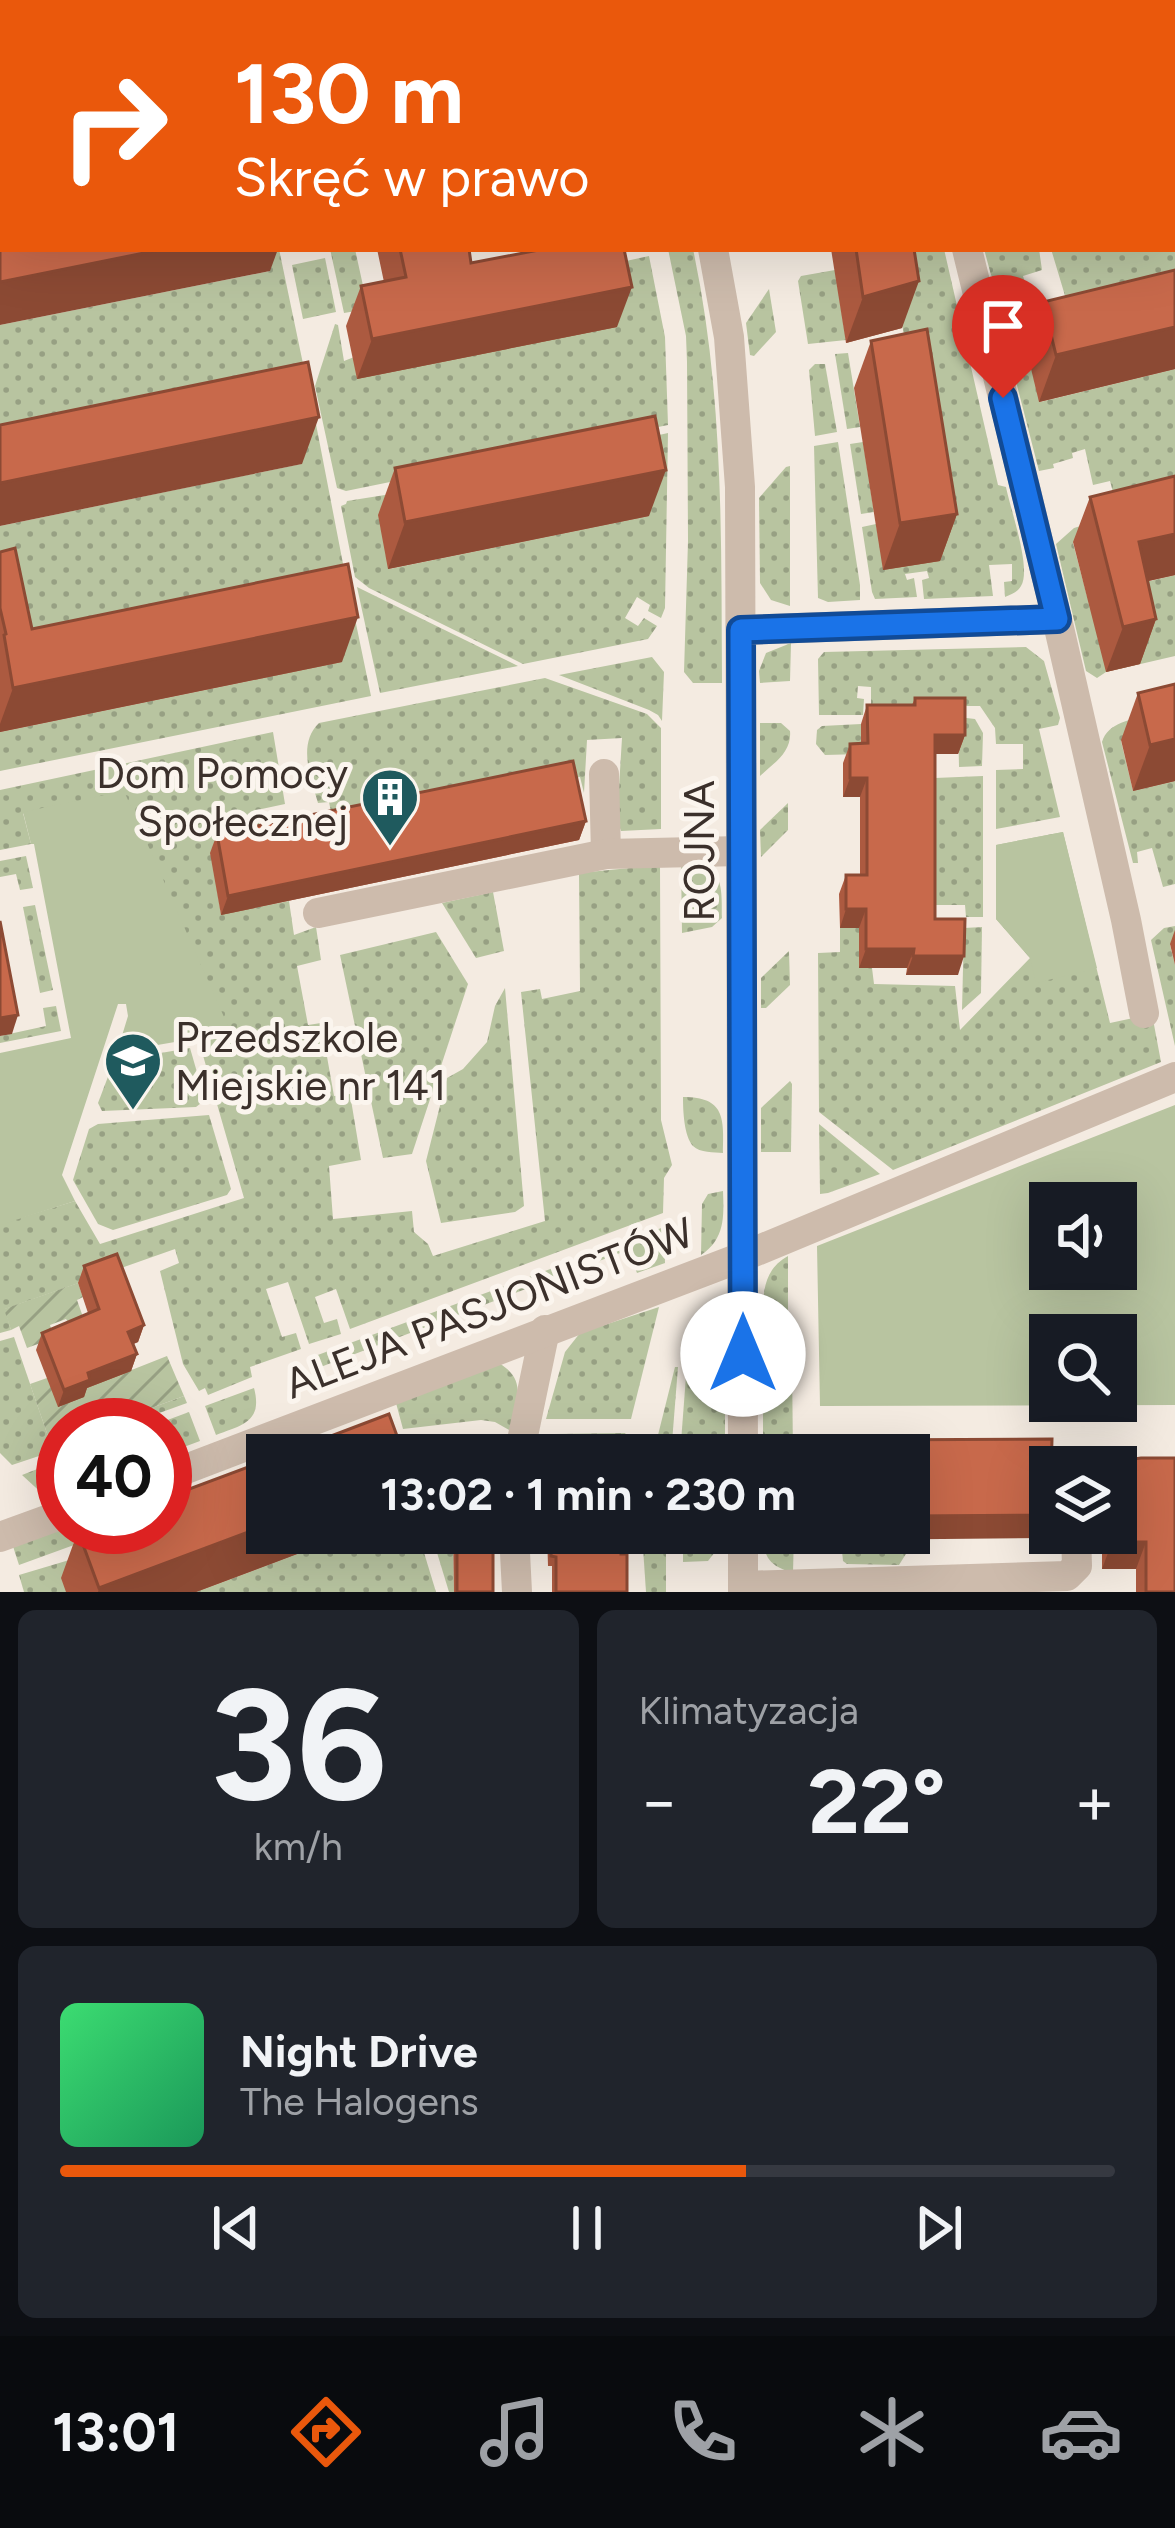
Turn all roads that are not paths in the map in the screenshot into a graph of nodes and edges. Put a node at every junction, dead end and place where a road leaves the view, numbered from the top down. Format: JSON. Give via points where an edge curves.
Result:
{"nodes":[{"id":1,"x":713,"y":252,"type":"edge"},
{"id":2,"x":968,"y":252,"type":"edge"},
{"id":3,"x":1057,"y":619,"type":"junction"},
{"id":4,"x":741,"y":630,"type":"junction"},
{"id":5,"x":604,"y":774,"type":"dead end"},
{"id":6,"x":741,"y":851,"type":"junction"},
{"id":7,"x":606,"y":854,"type":"junction"},
{"id":8,"x":318,"y":913,"type":"dead end"},
{"id":9,"x":1144,"y":1013,"type":"dead end"},
{"id":10,"x":1175,"y":1077,"type":"edge"},
{"id":11,"x":742,"y":1257,"type":"junction"},
{"id":12,"x":544,"y":1330,"type":"junction"},
{"id":13,"x":523,"y":1434,"type":"edge"},
{"id":14,"x":743,"y":1434,"type":"edge"},
{"id":15,"x":192,"y":1467,"type":"edge"},
{"id":16,"x":36,"y":1524,"type":"edge"},
{"id":17,"x":0,"y":1537,"type":"edge"},
{"id":18,"x":515,"y":1554,"type":"edge"},
{"id":19,"x":743,"y":1554,"type":"edge"},
{"id":20,"x":1077,"y":1554,"type":"edge"},
{"id":21,"x":743,"y":1589,"type":"edge"},
{"id":22,"x":517,"y":1592,"type":"edge"}],
"edges":[{"from":1,"to":4,"type":"street","name":"ROJNA","via":[[736,422]]},
{"from":2,"to":3,"type":"street"},
{"from":3,"to":4,"type":"street"},
{"from":3,"to":9,"type":"street"},
{"from":4,"to":6,"type":"street","name":"ROJNA"},
{"from":5,"to":7,"type":"street"},
{"from":6,"to":7,"type":"street"},
{"from":6,"to":11,"type":"street","name":"ROJNA"},
{"from":7,"to":8,"type":"street"},
{"from":10,"to":11,"type":"street","name":"ALEJA PASJONISTÓW"},
{"from":11,"to":12,"type":"street","name":"ALEJA PASJONISTÓW"},
{"from":11,"to":14,"type":"street","name":"ROJNA"},
{"from":12,"to":13,"type":"street"},
{"from":12,"to":15,"type":"street","name":"ALEJA PASJONISTÓW"},
{"from":16,"to":17,"type":"street"},
{"from":18,"to":22,"type":"street"},
{"from":19,"to":21,"type":"street"},
{"from":20,"to":21,"type":"street","via":[[1067,1576]]}]}
